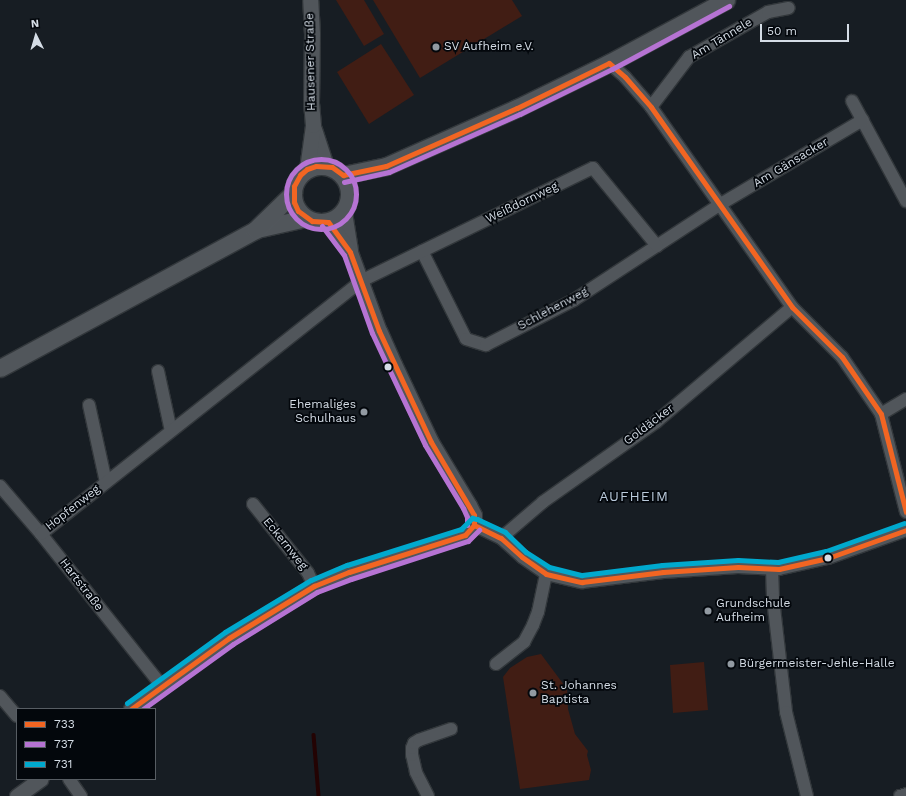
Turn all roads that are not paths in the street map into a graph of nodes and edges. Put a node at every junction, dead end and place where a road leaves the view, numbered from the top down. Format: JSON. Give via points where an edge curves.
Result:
{"nodes":[{"id":1,"x":310,"y":0,"type":"edge"},
{"id":2,"x":726,"y":0,"type":"edge"},
{"id":3,"x":789,"y":8,"type":"dead end"},
{"id":4,"x":609,"y":63,"type":"junction"},
{"id":5,"x":852,"y":101,"type":"dead end"},
{"id":6,"x":651,"y":107,"type":"junction"},
{"id":7,"x":863,"y":120,"type":"junction"},
{"id":8,"x":313,"y":125,"type":"junction"},
{"id":9,"x":326,"y":166,"type":"junction"},
{"id":10,"x":386,"y":166,"type":"junction"},
{"id":11,"x":307,"y":169,"type":"junction"},
{"id":12,"x":343,"y":175,"type":"junction"},
{"id":13,"x":293,"y":193,"type":"junction"},
{"id":14,"x":350,"y":195,"type":"junction"},
{"id":15,"x":906,"y":200,"type":"edge"},
{"id":16,"x":719,"y":206,"type":"junction"},
{"id":17,"x":344,"y":212,"type":"junction"},
{"id":18,"x":306,"y":218,"type":"junction"},
{"id":19,"x":328,"y":222,"type":"junction"},
{"id":20,"x":255,"y":230,"type":"junction"},
{"id":21,"x":657,"y":246,"type":"junction"},
{"id":22,"x":422,"y":251,"type":"junction"},
{"id":23,"x":350,"y":252,"type":"junction"},
{"id":24,"x":361,"y":281,"type":"junction"},
{"id":25,"x":792,"y":307,"type":"junction"},
{"id":26,"x":0,"y":368,"type":"edge"},
{"id":27,"x":158,"y":371,"type":"dead end"},
{"id":28,"x":906,"y":399,"type":"edge"},
{"id":29,"x":89,"y":405,"type":"dead end"},
{"id":30,"x":881,"y":414,"type":"junction"},
{"id":31,"x":171,"y":430,"type":"junction"},
{"id":32,"x":106,"y":482,"type":"junction"},
{"id":33,"x":0,"y":486,"type":"edge"},
{"id":34,"x":253,"y":504,"type":"dead end"},
{"id":35,"x":906,"y":512,"type":"edge"},
{"id":36,"x":474,"y":525,"type":"junction"},
{"id":37,"x":906,"y":530,"type":"edge"},
{"id":38,"x":41,"y":534,"type":"junction"},
{"id":39,"x":501,"y":538,"type":"junction"},
{"id":40,"x":772,"y":569,"type":"junction"},
{"id":41,"x":546,"y":574,"type":"junction"},
{"id":42,"x":314,"y":586,"type":"junction"},
{"id":43,"x":496,"y":664,"type":"dead end"},
{"id":44,"x":162,"y":685,"type":"junction"},
{"id":45,"x":0,"y":696,"type":"edge"},
{"id":46,"x":132,"y":708,"type":"edge"},
{"id":47,"x":16,"y":715,"type":"edge"},
{"id":48,"x":451,"y":729,"type":"dead end"},
{"id":49,"x":39,"y":780,"type":"edge"},
{"id":50,"x":70,"y":780,"type":"edge"},
{"id":51,"x":906,"y":794,"type":"edge"},
{"id":52,"x":17,"y":796,"type":"edge"},
{"id":53,"x":80,"y":796,"type":"edge"},
{"id":54,"x":428,"y":796,"type":"edge"},
{"id":55,"x":806,"y":796,"type":"edge"},
{"id":56,"x":900,"y":796,"type":"edge"}],
"edges":[{"from":1,"to":8,"type":"street","name":"Hausener Straße"},
{"from":2,"to":4,"type":"main road"},
{"from":3,"to":6,"type":"street","name":"Am Tännele","via":[[768,12],[689,57]]},
{"from":4,"to":6,"type":"street","via":[[625,76]]},
{"from":4,"to":10,"type":"main road","via":[[517,108]]},
{"from":5,"to":7,"type":"street"},
{"from":6,"to":16,"type":"street"},
{"from":7,"to":15,"type":"street"},
{"from":7,"to":16,"type":"street","name":"Am Gänsacker"},
{"from":8,"to":9,"type":"street","name":"Hausener Straße"},
{"from":8,"to":11,"type":"street","name":"Hausener Straße"},
{"from":9,"to":11,"type":"main road"},
{"from":9,"to":12,"type":"main road"},
{"from":10,"to":12,"type":"main road"},
{"from":10,"to":14,"type":"main road"},
{"from":11,"to":13,"type":"main road","via":[[297,179]]},
{"from":12,"to":14,"type":"main road","via":[[349,185]]},
{"from":13,"to":18,"type":"main road","via":[[296,207]]},
{"from":13,"to":20,"type":"main road"},
{"from":14,"to":17,"type":"main road"},
{"from":16,"to":21,"type":"street","name":"Schlehenweg"},
{"from":16,"to":25,"type":"street"},
{"from":17,"to":19,"type":"main road"},
{"from":17,"to":23,"type":"street"},
{"from":18,"to":19,"type":"main road"},
{"from":18,"to":20,"type":"main road"},
{"from":19,"to":23,"type":"street"},
{"from":20,"to":26,"type":"main road"},
{"from":21,"to":22,"type":"street","name":"Weißdornweg","via":[[592,168]]},
{"from":21,"to":22,"type":"street","name":"Schlehenweg","via":[[574,300],[486,345],[466,339]]},
{"from":22,"to":24,"type":"street","name":"Weißdornweg"},
{"from":23,"to":24,"type":"street"},
{"from":24,"to":31,"type":"street","name":"Hopfenweg"},
{"from":24,"to":36,"type":"street","via":[[394,364],[431,442],[469,504],[474,515]]},
{"from":25,"to":30,"type":"street","via":[[842,358]]},
{"from":25,"to":39,"type":"street","name":"Goldäcker","via":[[656,422],[542,502]]},
{"from":27,"to":31,"type":"street"},
{"from":28,"to":30,"type":"street"},
{"from":29,"to":32,"type":"street","name":"Hopfenweg"},
{"from":30,"to":35,"type":"street"},
{"from":31,"to":32,"type":"street","name":"Hopfenweg"},
{"from":32,"to":38,"type":"street","name":"Hopfenweg"},
{"from":33,"to":38,"type":"street","name":"Hartstraße"},
{"from":34,"to":42,"type":"street","name":"Eckernweg","via":[[308,573]]},
{"from":36,"to":39,"type":"street"},
{"from":36,"to":42,"type":"street","via":[[465,535]]},
{"from":37,"to":40,"type":"street","via":[[828,558],[798,566]]},
{"from":38,"to":44,"type":"street","name":"Hartstraße"},
{"from":39,"to":41,"type":"street"},
{"from":40,"to":41,"type":"street","via":[[738,567],[663,572],[582,582]]},
{"from":40,"to":55,"type":"street","via":[[786,712]]},
{"from":41,"to":43,"type":"street","via":[[538,612],[524,642]]},
{"from":42,"to":44,"type":"street","via":[[228,638]]},
{"from":44,"to":46,"type":"street"},
{"from":45,"to":47,"type":"street"},
{"from":48,"to":54,"type":"street","via":[[419,740],[412,748],[414,768]]},
{"from":49,"to":52,"type":"street"},
{"from":50,"to":53,"type":"street"},
{"from":51,"to":56,"type":"street"}]}
